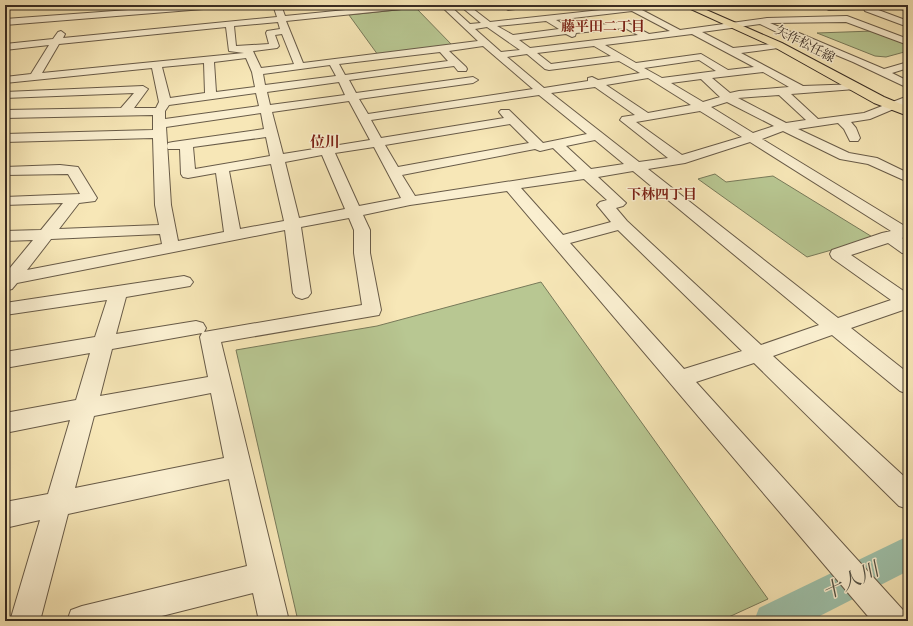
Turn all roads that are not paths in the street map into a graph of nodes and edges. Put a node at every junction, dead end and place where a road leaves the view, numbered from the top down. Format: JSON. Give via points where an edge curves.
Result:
{"nodes":[{"id":1,"x":78,"y":5,"type":"edge"},
{"id":2,"x":228,"y":5,"type":"edge"},
{"id":3,"x":420,"y":5,"type":"edge"},
{"id":4,"x":444,"y":5,"type":"edge"},
{"id":5,"x":463,"y":5,"type":"edge"},
{"id":6,"x":504,"y":5,"type":"edge"},
{"id":7,"x":530,"y":5,"type":"edge"},
{"id":8,"x":578,"y":5,"type":"edge"},
{"id":9,"x":611,"y":5,"type":"edge"},
{"id":10,"x":669,"y":5,"type":"edge"},
{"id":11,"x":687,"y":5,"type":"edge"},
{"id":12,"x":889,"y":5,"type":"edge"},
{"id":13,"x":898,"y":5,"type":"edge"},
{"id":14,"x":211,"y":6,"type":"edge"},
{"id":15,"x":860,"y":6,"type":"edge"},
{"id":16,"x":150,"y":8,"type":"edge"},
{"id":17,"x":278,"y":8,"type":"edge"},
{"id":18,"x":540,"y":8,"type":"dead end"},
{"id":19,"x":634,"y":9,"type":"junction"},
{"id":20,"x":908,"y":9,"type":"edge"},
{"id":21,"x":621,"y":10,"type":"junction"},
{"id":22,"x":591,"y":13,"type":"junction"},
{"id":23,"x":726,"y":14,"type":"dead end"},
{"id":24,"x":72,"y":16,"type":"junction"},
{"id":25,"x":712,"y":16,"type":"junction"},
{"id":26,"x":282,"y":18,"type":"junction"},
{"id":27,"x":547,"y":18,"type":"junction"},
{"id":28,"x":848,"y":19,"type":"junction"},
{"id":29,"x":149,"y":21,"type":"dead end"},
{"id":30,"x":5,"y":22,"type":"edge"},
{"id":31,"x":473,"y":22,"type":"junction"},
{"id":32,"x":761,"y":23,"type":"junction"},
{"id":33,"x":230,"y":24,"type":"junction"},
{"id":34,"x":908,"y":24,"type":"edge"},
{"id":35,"x":214,"y":25,"type":"junction"},
{"id":36,"x":489,"y":25,"type":"junction"},
{"id":37,"x":734,"y":26,"type":"junction"},
{"id":38,"x":100,"y":27,"type":"dead end"},
{"id":39,"x":64,"y":30,"type":"junction"},
{"id":40,"x":875,"y":30,"type":"junction"},
{"id":41,"x":49,"y":31,"type":"dead end"},
{"id":42,"x":285,"y":31,"type":"junction"},
{"id":43,"x":568,"y":31,"type":"junction"},
{"id":44,"x":693,"y":31,"type":"junction"},
{"id":45,"x":851,"y":31,"type":"dead end"},
{"id":46,"x":811,"y":32,"type":"dead end"},
{"id":47,"x":796,"y":35,"type":"junction"},
{"id":48,"x":113,"y":36,"type":"junction"},
{"id":49,"x":648,"y":37,"type":"junction"},
{"id":50,"x":678,"y":37,"type":"junction"},
{"id":51,"x":94,"y":38,"type":"junction"},
{"id":52,"x":510,"y":38,"type":"junction"},
{"id":53,"x":57,"y":42,"type":"junction"},
{"id":54,"x":908,"y":42,"type":"edge"},
{"id":55,"x":485,"y":43,"type":"junction"},
{"id":56,"x":592,"y":44,"type":"junction"},
{"id":57,"x":720,"y":45,"type":"junction"},
{"id":58,"x":778,"y":45,"type":"junction"},
{"id":59,"x":5,"y":47,"type":"edge"},
{"id":60,"x":109,"y":47,"type":"dead end"},
{"id":61,"x":705,"y":47,"type":"dead end"},
{"id":62,"x":442,"y":49,"type":"junction"},
{"id":63,"x":732,"y":51,"type":"junction"},
{"id":64,"x":249,"y":52,"type":"junction"},
{"id":65,"x":528,"y":52,"type":"junction"},
{"id":66,"x":143,"y":54,"type":"dead end"},
{"id":67,"x":499,"y":55,"type":"junction"},
{"id":68,"x":620,"y":58,"type":"junction"},
{"id":69,"x":209,"y":59,"type":"junction"},
{"id":70,"x":333,"y":62,"type":"junction"},
{"id":71,"x":455,"y":63,"type":"junction"},
{"id":72,"x":156,"y":64,"type":"junction"},
{"id":73,"x":570,"y":65,"type":"junction"},
{"id":74,"x":908,"y":65,"type":"edge"},
{"id":75,"x":139,"y":66,"type":"junction"},
{"id":76,"x":300,"y":66,"type":"junction"},
{"id":77,"x":634,"y":66,"type":"junction"},
{"id":78,"x":124,"y":68,"type":"junction"},
{"id":79,"x":765,"y":69,"type":"junction"},
{"id":80,"x":257,"y":72,"type":"junction"},
{"id":81,"x":726,"y":73,"type":"junction"},
{"id":82,"x":883,"y":73,"type":"junction"},
{"id":83,"x":703,"y":76,"type":"junction"},
{"id":84,"x":34,"y":77,"type":"junction"},
{"id":85,"x":342,"y":78,"type":"junction"},
{"id":86,"x":655,"y":78,"type":"junction"},
{"id":87,"x":5,"y":80,"type":"edge"},
{"id":88,"x":473,"y":80,"type":"junction"},
{"id":89,"x":597,"y":83,"type":"junction"},
{"id":90,"x":908,"y":85,"type":"edge"},
{"id":91,"x":854,"y":86,"type":"junction"},
{"id":92,"x":261,"y":89,"type":"junction"},
{"id":93,"x":802,"y":90,"type":"junction"},
{"id":94,"x":106,"y":91,"type":"junction"},
{"id":95,"x":782,"y":91,"type":"junction"},
{"id":96,"x":543,"y":92,"type":"junction"},
{"id":97,"x":5,"y":95,"type":"edge"},
{"id":98,"x":211,"y":96,"type":"junction"},
{"id":99,"x":353,"y":97,"type":"junction"},
{"id":100,"x":727,"y":98,"type":"junction"},
{"id":101,"x":493,"y":99,"type":"junction"},
{"id":102,"x":908,"y":99,"type":"edge"},
{"id":103,"x":892,"y":105,"type":"junction"},
{"id":104,"x":162,"y":106,"type":"junction"},
{"id":105,"x":700,"y":106,"type":"junction"},
{"id":106,"x":266,"y":110,"type":"junction"},
{"id":107,"x":125,"y":111,"type":"junction"},
{"id":108,"x":908,"y":112,"type":"edge"},
{"id":109,"x":5,"y":114,"type":"edge"},
{"id":110,"x":645,"y":116,"type":"junction"},
{"id":111,"x":364,"y":118,"type":"junction"},
{"id":112,"x":513,"y":120,"type":"junction"},
{"id":113,"x":842,"y":120,"type":"junction"},
{"id":114,"x":815,"y":123,"type":"junction"},
{"id":115,"x":784,"y":127,"type":"junction"},
{"id":116,"x":271,"y":132,"type":"junction"},
{"id":117,"x":160,"y":135,"type":"junction"},
{"id":118,"x":598,"y":136,"type":"junction"},
{"id":119,"x":5,"y":138,"type":"edge"},
{"id":120,"x":749,"y":138,"type":"junction"},
{"id":121,"x":854,"y":138,"type":"dead end"},
{"id":122,"x":378,"y":143,"type":"junction"},
{"id":123,"x":186,"y":144,"type":"junction"},
{"id":124,"x":556,"y":144,"type":"junction"},
{"id":125,"x":538,"y":145,"type":"junction"},
{"id":126,"x":327,"y":151,"type":"junction"},
{"id":127,"x":277,"y":159,"type":"junction"},
{"id":128,"x":680,"y":160,"type":"junction"},
{"id":129,"x":636,"y":167,"type":"junction"},
{"id":130,"x":222,"y":168,"type":"junction"},
{"id":131,"x":5,"y":171,"type":"edge"},
{"id":132,"x":394,"y":172,"type":"junction"},
{"id":133,"x":589,"y":174,"type":"junction"},
{"id":134,"x":908,"y":178,"type":"edge"},
{"id":135,"x":511,"y":186,"type":"junction"},
{"id":136,"x":74,"y":198,"type":"junction"},
{"id":137,"x":5,"y":201,"type":"edge"},
{"id":138,"x":410,"y":201,"type":"junction"},
{"id":139,"x":354,"y":211,"type":"junction"},
{"id":140,"x":292,"y":223,"type":"junction"},
{"id":141,"x":621,"y":224,"type":"junction"},
{"id":142,"x":168,"y":229,"type":"junction"},
{"id":143,"x":906,"y":232,"type":"edge"},
{"id":144,"x":46,"y":234,"type":"junction"},
{"id":145,"x":233,"y":235,"type":"junction"},
{"id":146,"x":5,"y":236,"type":"edge"},
{"id":147,"x":888,"y":236,"type":"junction"},
{"id":148,"x":559,"y":240,"type":"junction"},
{"id":149,"x":171,"y":248,"type":"junction"},
{"id":150,"x":908,"y":249,"type":"edge"},
{"id":151,"x":6,"y":282,"type":"edge"},
{"id":152,"x":184,"y":282,"type":"dead end"},
{"id":153,"x":118,"y":292,"type":"junction"},
{"id":154,"x":302,"y":293,"type":"dead end"},
{"id":155,"x":907,"y":302,"type":"edge"},
{"id":156,"x":5,"y":309,"type":"edge"},
{"id":157,"x":836,"y":327,"type":"junction"},
{"id":158,"x":196,"y":328,"type":"dead end"},
{"id":159,"x":103,"y":344,"type":"junction"},
{"id":160,"x":758,"y":354,"type":"junction"},
{"id":161,"x":5,"y":360,"type":"edge"},
{"id":162,"x":680,"y":379,"type":"junction"},
{"id":163,"x":220,"y":383,"type":"junction"},
{"id":164,"x":908,"y":385,"type":"edge"},
{"id":165,"x":85,"y":408,"type":"junction"},
{"id":166,"x":5,"y":423,"type":"edge"},
{"id":167,"x":238,"y":466,"type":"junction"},
{"id":168,"x":908,"y":497,"type":"edge"},
{"id":169,"x":58,"y":504,"type":"junction"},
{"id":170,"x":5,"y":515,"type":"edge"},
{"id":171,"x":264,"y":576,"type":"junction"},
{"id":172,"x":118,"y":616,"type":"edge"},
{"id":173,"x":25,"y":621,"type":"edge"},
{"id":174,"x":82,"y":621,"type":"edge"},
{"id":175,"x":274,"y":621,"type":"edge"},
{"id":176,"x":892,"y":621,"type":"edge"}],
"edges":[{"from":1,"to":24,"type":"street"},
{"from":2,"to":14,"type":"street"},
{"from":3,"to":26,"type":"street"},
{"from":4,"to":31,"type":"street"},
{"from":5,"to":31,"type":"street"},
{"from":6,"to":7,"type":"street","via":[[508,8]]},
{"from":8,"to":22,"type":"street"},
{"from":9,"to":21,"type":"street"},
{"from":10,"to":19,"type":"street"},
{"from":11,"to":25,"type":"main road","name":"矢作松任線"},
{"from":12,"to":15,"type":"street"},
{"from":13,"to":20,"type":"street"},
{"from":14,"to":16,"type":"street"},
{"from":14,"to":35,"type":"street"},
{"from":15,"to":28,"type":"street","via":[[821,8]]},
{"from":15,"to":34,"type":"street"},
{"from":16,"to":24,"type":"street","via":[[132,12],[128,19],[86,23],[90,15]]},
{"from":16,"to":29,"type":"street"},
{"from":17,"to":26,"type":"street"},
{"from":18,"to":31,"type":"street"},
{"from":19,"to":21,"type":"street"},
{"from":19,"to":50,"type":"street"},
{"from":21,"to":22,"type":"street"},
{"from":22,"to":27,"type":"street"},
{"from":23,"to":25,"type":"street"},
{"from":24,"to":30,"type":"street"},
{"from":24,"to":39,"type":"street"},
{"from":25,"to":37,"type":"main road","name":"矢作松任線"},
{"from":26,"to":33,"type":"street"},
{"from":26,"to":42,"type":"street"},
{"from":27,"to":36,"type":"street"},
{"from":27,"to":43,"type":"street"},
{"from":28,"to":32,"type":"street"},
{"from":28,"to":40,"type":"street"},
{"from":31,"to":36,"type":"street"},
{"from":31,"to":36,"type":"street"},
{"from":31,"to":55,"type":"street"},
{"from":32,"to":37,"type":"street"},
{"from":32,"to":47,"type":"street"},
{"from":33,"to":35,"type":"street"},
{"from":33,"to":64,"type":"street","via":[[235,37],[232,49]]},
{"from":35,"to":48,"type":"street"},
{"from":36,"to":52,"type":"street"},
{"from":37,"to":44,"type":"street"},
{"from":37,"to":58,"type":"main road","name":"矢作松任線"},
{"from":38,"to":51,"type":"street"},
{"from":39,"to":41,"type":"street"},
{"from":39,"to":53,"type":"street"},
{"from":40,"to":45,"type":"street"},
{"from":40,"to":54,"type":"street"},
{"from":42,"to":64,"type":"street","via":[[266,33],[274,46]]},
{"from":42,"to":76,"type":"street"},
{"from":43,"to":49,"type":"street","via":[[626,25]]},
{"from":43,"to":52,"type":"street"},
{"from":43,"to":56,"type":"street"},
{"from":44,"to":50,"type":"street"},
{"from":44,"to":57,"type":"street"},
{"from":46,"to":47,"type":"street"},
{"from":47,"to":82,"type":"street"},
{"from":48,"to":51,"type":"street"},
{"from":48,"to":60,"type":"street"},
{"from":49,"to":50,"type":"street"},
{"from":49,"to":56,"type":"street"},
{"from":51,"to":53,"type":"street"},
{"from":52,"to":65,"type":"street"},
{"from":53,"to":59,"type":"street"},
{"from":53,"to":84,"type":"street"},
{"from":55,"to":62,"type":"street"},
{"from":55,"to":67,"type":"street"},
{"from":56,"to":65,"type":"street"},
{"from":56,"to":68,"type":"street"},
{"from":57,"to":61,"type":"street"},
{"from":57,"to":63,"type":"street"},
{"from":58,"to":63,"type":"street"},
{"from":58,"to":91,"type":"main road","name":"矢作松任線"},
{"from":62,"to":70,"type":"street"},
{"from":62,"to":71,"type":"street"},
{"from":63,"to":79,"type":"street"},
{"from":64,"to":69,"type":"street"},
{"from":64,"to":80,"type":"street"},
{"from":65,"to":67,"type":"street"},
{"from":65,"to":73,"type":"street","via":[[549,67]]},
{"from":66,"to":75,"type":"street"},
{"from":67,"to":96,"type":"street"},
{"from":68,"to":73,"type":"street"},
{"from":68,"to":77,"type":"street"},
{"from":69,"to":72,"type":"street"},
{"from":69,"to":98,"type":"street"},
{"from":70,"to":76,"type":"street"},
{"from":70,"to":85,"type":"street"},
{"from":71,"to":85,"type":"street"},
{"from":71,"to":88,"type":"street"},
{"from":72,"to":75,"type":"street"},
{"from":72,"to":104,"type":"street"},
{"from":73,"to":89,"type":"street"},
{"from":74,"to":82,"type":"street"},
{"from":75,"to":78,"type":"street"},
{"from":76,"to":80,"type":"street"},
{"from":77,"to":81,"type":"street","via":[[701,57]]},
{"from":77,"to":86,"type":"street"},
{"from":78,"to":84,"type":"street"},
{"from":78,"to":94,"type":"street"},
{"from":79,"to":81,"type":"street"},
{"from":79,"to":93,"type":"street"},
{"from":80,"to":92,"type":"street"},
{"from":81,"to":83,"type":"street"},
{"from":82,"to":90,"type":"street"},
{"from":83,"to":86,"type":"street"},
{"from":83,"to":100,"type":"street"},
{"from":84,"to":87,"type":"street"},
{"from":85,"to":92,"type":"street"},
{"from":85,"to":99,"type":"street"},
{"from":86,"to":89,"type":"street"},
{"from":86,"to":105,"type":"street"},
{"from":88,"to":99,"type":"street"},
{"from":88,"to":101,"type":"street"},
{"from":89,"to":96,"type":"street"},
{"from":89,"to":110,"type":"street"},
{"from":91,"to":93,"type":"street"},
{"from":91,"to":103,"type":"main road","name":"矢作松任線"},
{"from":92,"to":98,"type":"street"},
{"from":92,"to":106,"type":"street"},
{"from":93,"to":95,"type":"street"},
{"from":94,"to":97,"type":"street"},
{"from":94,"to":107,"type":"street","via":[[143,89]]},
{"from":95,"to":100,"type":"street","via":[[739,94]]},
{"from":95,"to":114,"type":"street"},
{"from":96,"to":101,"type":"street"},
{"from":96,"to":118,"type":"street"},
{"from":98,"to":104,"type":"street"},
{"from":99,"to":106,"type":"street"},
{"from":99,"to":111,"type":"street"},
{"from":100,"to":105,"type":"street"},
{"from":100,"to":115,"type":"street"},
{"from":101,"to":111,"type":"street"},
{"from":101,"to":112,"type":"street"},
{"from":102,"to":103,"type":"street"},
{"from":103,"to":108,"type":"main road","name":"矢作松任線"},
{"from":103,"to":113,"type":"street","via":[[866,116]]},
{"from":104,"to":107,"type":"street"},
{"from":104,"to":117,"type":"street"},
{"from":105,"to":110,"type":"street"},
{"from":105,"to":120,"type":"street"},
{"from":106,"to":116,"type":"street"},
{"from":106,"to":117,"type":"street"},
{"from":107,"to":109,"type":"street"},
{"from":110,"to":128,"type":"street","via":[[626,120]]},
{"from":111,"to":122,"type":"street"},
{"from":112,"to":122,"type":"street"},
{"from":112,"to":125,"type":"street"},
{"from":113,"to":114,"type":"street"},
{"from":113,"to":121,"type":"street","via":[[850,128]]},
{"from":114,"to":115,"type":"street"},
{"from":115,"to":120,"type":"street"},
{"from":115,"to":134,"type":"street","via":[[846,156],[872,161]]},
{"from":116,"to":123,"type":"street"},
{"from":116,"to":127,"type":"street"},
{"from":117,"to":119,"type":"street"},
{"from":117,"to":123,"type":"street"},
{"from":117,"to":142,"type":"street","via":[[163,205]]},
{"from":118,"to":124,"type":"street"},
{"from":118,"to":129,"type":"street"},
{"from":120,"to":128,"type":"street"},
{"from":120,"to":143,"type":"street"},
{"from":122,"to":126,"type":"street"},
{"from":122,"to":132,"type":"street"},
{"from":123,"to":130,"type":"street","via":[[188,174]]},
{"from":124,"to":125,"type":"street","via":[[540,147]]},
{"from":124,"to":133,"type":"street"},
{"from":125,"to":132,"type":"street"},
{"from":126,"to":127,"type":"street"},
{"from":126,"to":139,"type":"street"},
{"from":127,"to":130,"type":"street"},
{"from":127,"to":140,"type":"street"},
{"from":128,"to":129,"type":"street"},
{"from":129,"to":133,"type":"street"},
{"from":129,"to":157,"type":"street"},
{"from":130,"to":145,"type":"street"},
{"from":131,"to":136,"type":"street","via":[[73,170],[90,198]]},
{"from":132,"to":138,"type":"street"},
{"from":133,"to":135,"type":"street"},
{"from":133,"to":141,"type":"street","via":[[618,203],[604,205]]},
{"from":135,"to":138,"type":"street"},
{"from":135,"to":148,"type":"street"},
{"from":136,"to":137,"type":"street"},
{"from":136,"to":144,"type":"street"},
{"from":138,"to":139,"type":"street"},
{"from":139,"to":140,"type":"street"},
{"from":139,"to":163,"type":"street","via":[[362,230],[362,253],[372,310],[210,337]]},
{"from":140,"to":145,"type":"street"},
{"from":140,"to":154,"type":"street"},
{"from":141,"to":148,"type":"street"},
{"from":141,"to":160,"type":"street"},
{"from":142,"to":144,"type":"street"},
{"from":142,"to":149,"type":"street"},
{"from":143,"to":147,"type":"street"},
{"from":144,"to":146,"type":"street"},
{"from":144,"to":151,"type":"street"},
{"from":145,"to":149,"type":"street"},
{"from":147,"to":150,"type":"street"},
{"from":147,"to":155,"type":"street","via":[[838,254]]},
{"from":148,"to":162,"type":"street"},
{"from":149,"to":151,"type":"street"},
{"from":152,"to":153,"type":"street"},
{"from":153,"to":156,"type":"street"},
{"from":153,"to":159,"type":"street"},
{"from":155,"to":157,"type":"street"},
{"from":157,"to":160,"type":"street"},
{"from":157,"to":164,"type":"street"},
{"from":158,"to":159,"type":"street"},
{"from":159,"to":161,"type":"street"},
{"from":159,"to":165,"type":"street"},
{"from":160,"to":162,"type":"street"},
{"from":160,"to":168,"type":"street"},
{"from":162,"to":176,"type":"street"},
{"from":163,"to":165,"type":"street"},
{"from":163,"to":167,"type":"street"},
{"from":165,"to":166,"type":"street"},
{"from":165,"to":169,"type":"street"},
{"from":167,"to":169,"type":"street"},
{"from":167,"to":171,"type":"street"},
{"from":169,"to":170,"type":"street"},
{"from":169,"to":173,"type":"street"},
{"from":171,"to":172,"type":"street"},
{"from":171,"to":175,"type":"street"},
{"from":172,"to":174,"type":"street"}]}
